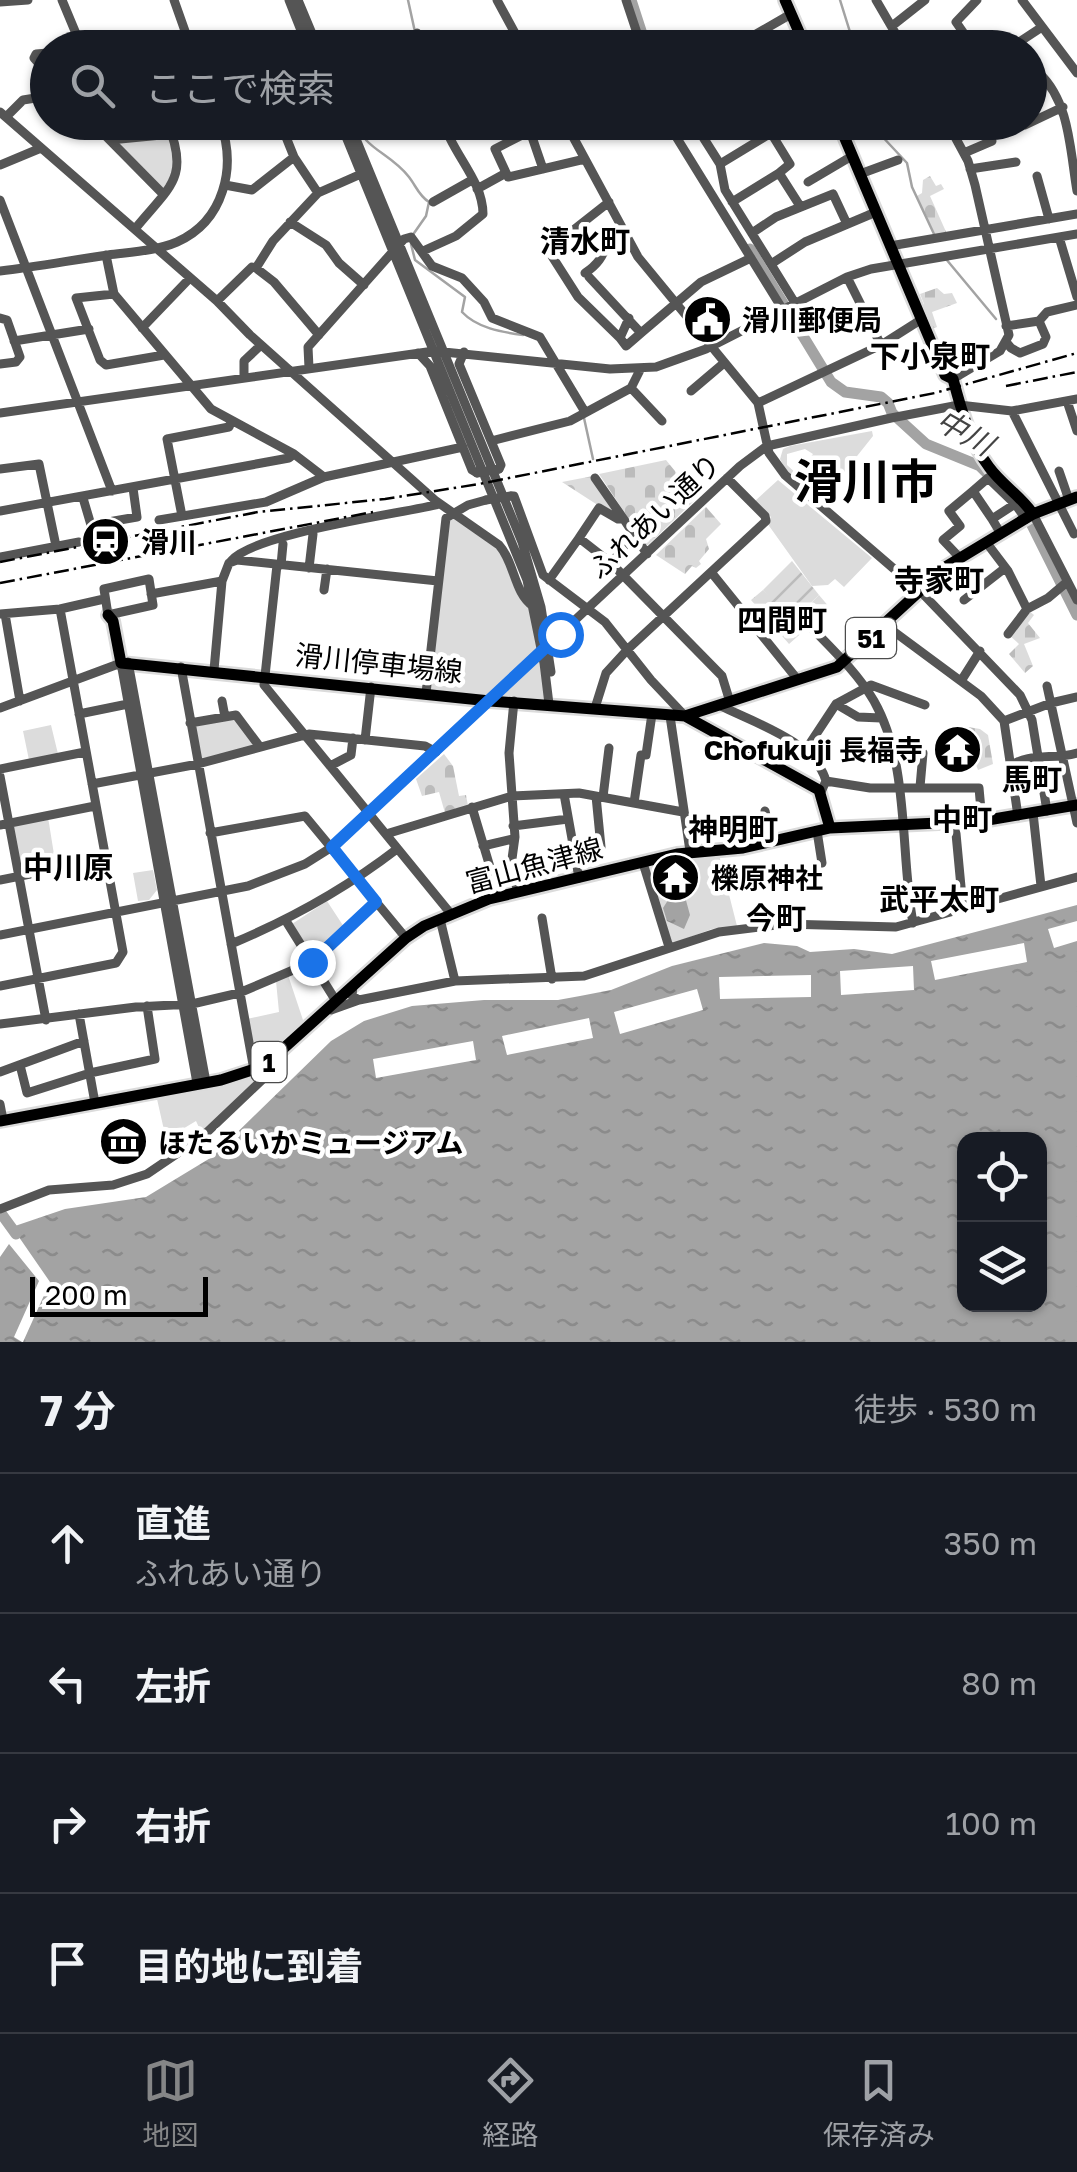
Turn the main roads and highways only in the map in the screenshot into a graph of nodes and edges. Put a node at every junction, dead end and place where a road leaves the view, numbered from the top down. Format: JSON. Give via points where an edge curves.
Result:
{"nodes":[{"id":1,"x":785,"y":0,"type":"edge"},
{"id":2,"x":798,"y":30,"type":"edge"},
{"id":3,"x":845,"y":140,"type":"edge"},
{"id":4,"x":1069,"y":501,"type":"edge"},
{"id":5,"x":1029,"y":517,"type":"junction"},
{"id":6,"x":122,"y":611,"type":"road end"},
{"id":7,"x":108,"y":615,"type":"road end"},
{"id":8,"x":125,"y":662,"type":"junction"},
{"id":9,"x":685,"y":716,"type":"junction"},
{"id":10,"x":1075,"y":806,"type":"edge"},
{"id":11,"x":823,"y":829,"type":"junction"},
{"id":12,"x":1,"y":1120,"type":"edge"}],
"edges":[{"from":1,"to":2,"type":"main road"},
{"from":3,"to":5,"type":"main road","via":[[987,465],[1026,502]]},
{"from":4,"to":5,"type":"main road"},
{"from":5,"to":9,"type":"main road","number":"51","via":[[918,590],[845,662]]},
{"from":6,"to":8,"type":"main road"},
{"from":7,"to":8,"type":"main road"},
{"from":8,"to":9,"type":"main road","name":"滑川停車場線"},
{"from":9,"to":11,"type":"main road","via":[[824,787]]},
{"from":10,"to":11,"type":"main road","name":"富山魚津線","number":"1","via":[[982,821]]},
{"from":11,"to":12,"type":"main road","name":"富山魚津線","number":"1","via":[[723,851],[690,851],[499,896],[406,938],[259,1068]]}]}
